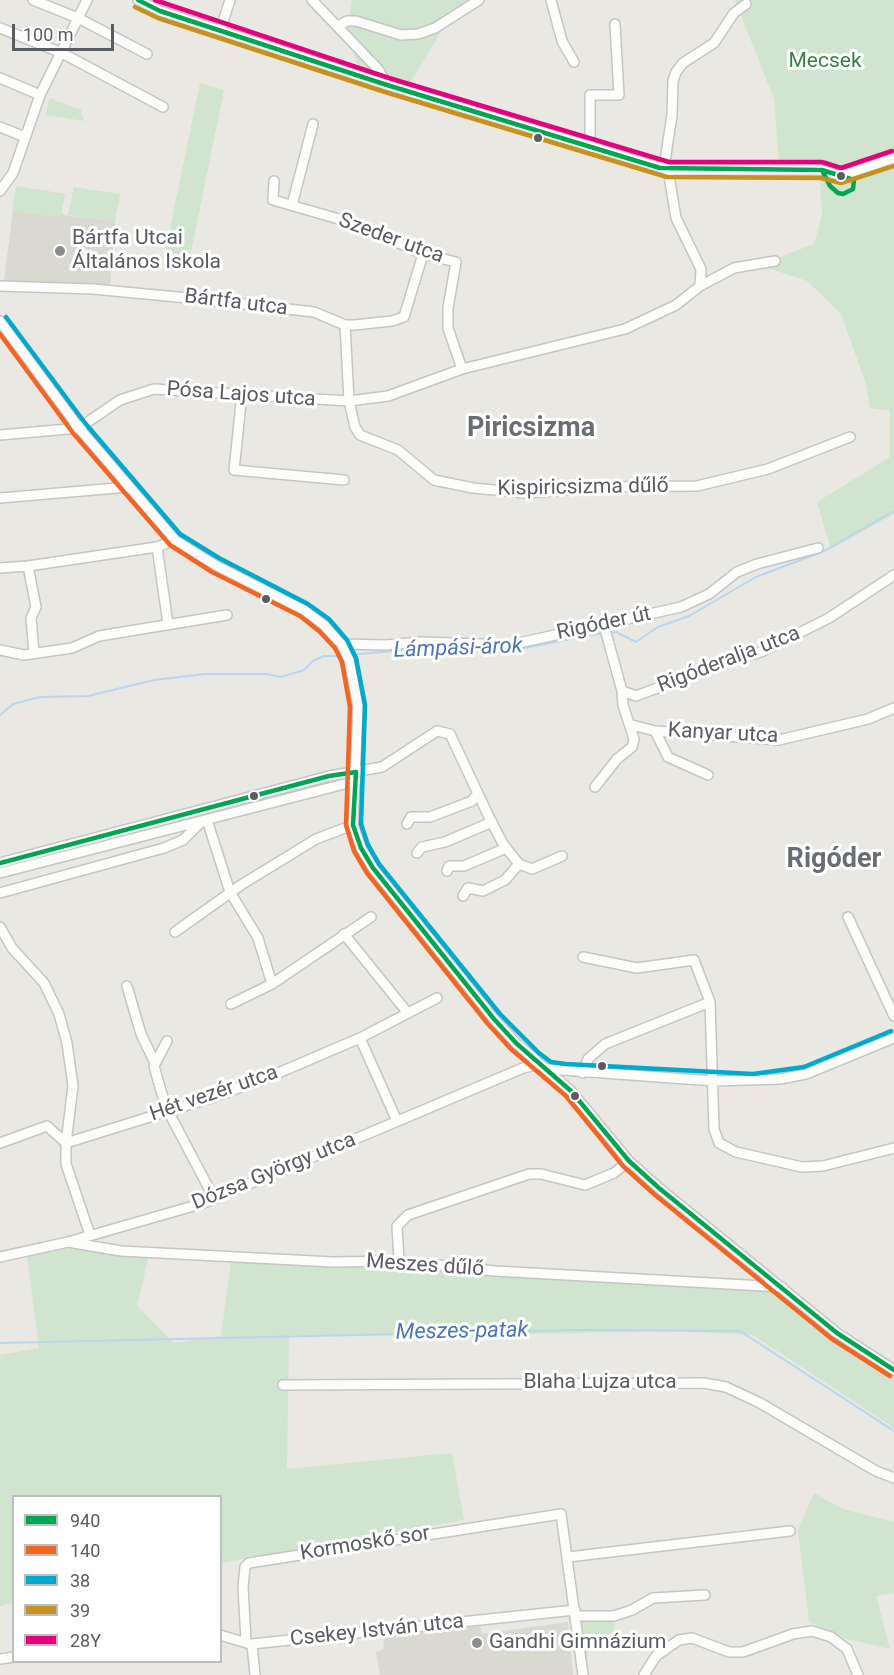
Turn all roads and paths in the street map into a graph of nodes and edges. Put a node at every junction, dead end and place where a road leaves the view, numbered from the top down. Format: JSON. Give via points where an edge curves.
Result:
{"nodes":[{"id":1,"x":33,"y":0,"type":"edge"},
{"id":2,"x":87,"y":0,"type":"edge"},
{"id":3,"x":138,"y":0,"type":"edge"},
{"id":4,"x":230,"y":0,"type":"edge"},
{"id":5,"x":312,"y":0,"type":"edge"},
{"id":6,"x":479,"y":0,"type":"edge"},
{"id":7,"x":551,"y":0,"type":"edge"},
{"id":8,"x":746,"y":4,"type":"dead end"},
{"id":9,"x":78,"y":18,"type":"junction"},
{"id":10,"x":615,"y":24,"type":"dead end"},
{"id":11,"x":338,"y":26,"type":"junction"},
{"id":12,"x":0,"y":28,"type":"edge"},
{"id":13,"x":220,"y":31,"type":"junction"},
{"id":14,"x":62,"y":53,"type":"junction"},
{"id":15,"x":147,"y":54,"type":"dead end"},
{"id":16,"x":574,"y":62,"type":"dead end"},
{"id":17,"x":0,"y":78,"type":"edge"},
{"id":18,"x":387,"y":85,"type":"junction"},
{"id":19,"x":40,"y":95,"type":"junction"},
{"id":20,"x":163,"y":107,"type":"dead end"},
{"id":21,"x":313,"y":124,"type":"dead end"},
{"id":22,"x":0,"y":127,"type":"edge"},
{"id":23,"x":25,"y":137,"type":"junction"},
{"id":24,"x":590,"y":148,"type":"junction"},
{"id":25,"x":894,"y":158,"type":"edge"},
{"id":26,"x":666,"y":169,"type":"junction"},
{"id":27,"x":274,"y":182,"type":"dead end"},
{"id":28,"x":0,"y":191,"type":"edge"},
{"id":29,"x":292,"y":205,"type":"junction"},
{"id":30,"x":423,"y":254,"type":"junction"},
{"id":31,"x":775,"y":261,"type":"dead end"},
{"id":32,"x":0,"y":286,"type":"edge"},
{"id":33,"x":700,"y":286,"type":"junction"},
{"id":34,"x":0,"y":321,"type":"edge"},
{"id":35,"x":345,"y":325,"type":"junction"},
{"id":36,"x":462,"y":369,"type":"junction"},
{"id":37,"x":242,"y":394,"type":"junction"},
{"id":38,"x":348,"y":401,"type":"junction"},
{"id":39,"x":79,"y":428,"type":"junction"},
{"id":40,"x":0,"y":435,"type":"edge"},
{"id":41,"x":850,"y":437,"type":"dead end"},
{"id":42,"x":345,"y":480,"type":"dead end"},
{"id":43,"x":129,"y":487,"type":"junction"},
{"id":44,"x":0,"y":498,"type":"edge"},
{"id":45,"x":175,"y":540,"type":"junction"},
{"id":46,"x":157,"y":547,"type":"junction"},
{"id":47,"x":818,"y":548,"type":"dead end"},
{"id":48,"x":28,"y":566,"type":"junction"},
{"id":49,"x":0,"y":568,"type":"edge"},
{"id":50,"x":894,"y":574,"type":"edge"},
{"id":51,"x":228,"y":615,"type":"dead end"},
{"id":52,"x":168,"y":624,"type":"junction"},
{"id":53,"x":606,"y":629,"type":"junction"},
{"id":54,"x":342,"y":647,"type":"junction"},
{"id":55,"x":0,"y":650,"type":"edge"},
{"id":56,"x":34,"y":653,"type":"junction"},
{"id":57,"x":622,"y":692,"type":"junction"},
{"id":58,"x":894,"y":708,"type":"edge"},
{"id":59,"x":632,"y":725,"type":"junction"},
{"id":60,"x":655,"y":731,"type":"junction"},
{"id":61,"x":708,"y":775,"type":"dead end"},
{"id":62,"x":356,"y":776,"type":"junction"},
{"id":63,"x":595,"y":787,"type":"dead end"},
{"id":64,"x":477,"y":794,"type":"junction"},
{"id":65,"x":204,"y":820,"type":"junction"},
{"id":66,"x":492,"y":822,"type":"junction"},
{"id":67,"x":407,"y":824,"type":"dead end"},
{"id":68,"x":353,"y":825,"type":"junction"},
{"id":69,"x":506,"y":848,"type":"junction"},
{"id":70,"x":417,"y":853,"type":"dead end"},
{"id":71,"x":562,"y":856,"type":"dead end"},
{"id":72,"x":0,"y":863,"type":"edge"},
{"id":73,"x":519,"y":864,"type":"junction"},
{"id":74,"x":447,"y":872,"type":"dead end"},
{"id":75,"x":0,"y":873,"type":"edge"},
{"id":76,"x":230,"y":892,"type":"junction"},
{"id":77,"x":0,"y":893,"type":"edge"},
{"id":78,"x":463,"y":896,"type":"dead end"},
{"id":79,"x":371,"y":917,"type":"dead end"},
{"id":80,"x":848,"y":917,"type":"dead end"},
{"id":81,"x":0,"y":927,"type":"edge"},
{"id":82,"x":175,"y":932,"type":"dead end"},
{"id":83,"x":344,"y":934,"type":"junction"},
{"id":84,"x":583,"y":957,"type":"dead end"},
{"id":85,"x":272,"y":984,"type":"junction"},
{"id":86,"x":127,"y":986,"type":"dead end"},
{"id":87,"x":437,"y":998,"type":"dead end"},
{"id":88,"x":710,"y":1002,"type":"junction"},
{"id":89,"x":231,"y":1004,"type":"dead end"},
{"id":90,"x":407,"y":1012,"type":"junction"},
{"id":91,"x":894,"y":1016,"type":"edge"},
{"id":92,"x":360,"y":1038,"type":"junction"},
{"id":93,"x":894,"y":1038,"type":"edge"},
{"id":94,"x":167,"y":1041,"type":"dead end"},
{"id":95,"x":155,"y":1063,"type":"junction"},
{"id":96,"x":544,"y":1066,"type":"junction"},
{"id":97,"x":583,"y":1073,"type":"junction"},
{"id":98,"x":714,"y":1082,"type":"junction"},
{"id":99,"x":168,"y":1111,"type":"junction"},
{"id":100,"x":397,"y":1121,"type":"junction"},
{"id":101,"x":0,"y":1143,"type":"edge"},
{"id":102,"x":66,"y":1143,"type":"junction"},
{"id":103,"x":894,"y":1149,"type":"edge"},
{"id":104,"x":629,"y":1161,"type":"junction"},
{"id":105,"x":214,"y":1198,"type":"junction"},
{"id":106,"x":90,"y":1235,"type":"junction"},
{"id":107,"x":68,"y":1242,"type":"junction"},
{"id":108,"x":0,"y":1257,"type":"edge"},
{"id":109,"x":399,"y":1261,"type":"junction"},
{"id":110,"x":782,"y":1287,"type":"junction"},
{"id":111,"x":894,"y":1370,"type":"edge"},
{"id":112,"x":283,"y":1385,"type":"dead end"},
{"id":113,"x":894,"y":1478,"type":"edge"},
{"id":114,"x":790,"y":1531,"type":"dead end"},
{"id":115,"x":568,"y":1557,"type":"junction"},
{"id":116,"x":705,"y":1595,"type":"dead end"},
{"id":117,"x":575,"y":1613,"type":"junction"},
{"id":118,"x":222,"y":1636,"type":"edge"},
{"id":119,"x":249,"y":1643,"type":"junction"},
{"id":120,"x":255,"y":1675,"type":"edge"},
{"id":121,"x":583,"y":1675,"type":"edge"},
{"id":122,"x":644,"y":1675,"type":"edge"},
{"id":123,"x":858,"y":1675,"type":"edge"}],
"edges":[{"from":1,"to":9,"type":"street"},
{"from":2,"to":9,"type":"street"},
{"from":3,"to":13,"type":"street"},
{"from":4,"to":13,"type":"street"},
{"from":5,"to":11,"type":"street"},
{"from":6,"to":11,"type":"street","via":[[435,28],[418,34],[401,35],[356,21]]},
{"from":7,"to":16,"type":"street","via":[[562,41]]},
{"from":8,"to":26,"type":"street","via":[[734,13],[714,43],[676,72]]},
{"from":9,"to":14,"type":"street"},
{"from":9,"to":15,"type":"street"},
{"from":10,"to":24,"type":"street","via":[[619,95],[590,95]]},
{"from":11,"to":18,"type":"street","via":[[378,69]]},
{"from":12,"to":14,"type":"street"},
{"from":13,"to":18,"type":"street"},
{"from":14,"to":19,"type":"street"},
{"from":14,"to":20,"type":"street"},
{"from":17,"to":19,"type":"street"},
{"from":18,"to":24,"type":"street"},
{"from":19,"to":23,"type":"street"},
{"from":21,"to":29,"type":"street"},
{"from":22,"to":23,"type":"street"},
{"from":23,"to":28,"type":"street","via":[[14,173]]},
{"from":24,"to":26,"type":"street"},
{"from":25,"to":26,"type":"street","via":[[841,176],[822,170]]},
{"from":26,"to":33,"type":"street","via":[[676,218],[701,269]]},
{"from":27,"to":29,"type":"street","name":"Szeder utca","via":[[273,200]]},
{"from":29,"to":30,"type":"street","name":"Szeder utca","via":[[356,224]]},
{"from":30,"to":35,"type":"street","name":"Bártfa utca","via":[[404,316],[392,321]]},
{"from":30,"to":36,"type":"street","name":"Szeder utca","via":[[456,262],[448,328]]},
{"from":31,"to":33,"type":"street","via":[[734,268]]},
{"from":32,"to":35,"type":"street","name":"Bártfa utca","via":[[93,289],[209,300],[314,312]]},
{"from":33,"to":36,"type":"street","via":[[676,305],[625,329]]},
{"from":34,"to":39,"type":"street"},
{"from":35,"to":38,"type":"street","name":"Kispiricsizma dűlő"},
{"from":36,"to":38,"type":"street","via":[[388,396]]},
{"from":37,"to":38,"type":"street","name":"Pósa Lajos utca"},
{"from":37,"to":39,"type":"street","name":"Pósa Lajos utca","via":[[182,389],[138,393],[120,400]]},
{"from":37,"to":42,"type":"street","via":[[234,470]]},
{"from":38,"to":41,"type":"street","name":"Kispiricsizma dűlő","via":[[360,435],[398,450],[434,480],[514,493],[697,486],[768,469]]},
{"from":39,"to":40,"type":"street","name":"Pósa Lajos utca"},
{"from":39,"to":43,"type":"street"},
{"from":43,"to":44,"type":"street"},
{"from":43,"to":45,"type":"street"},
{"from":45,"to":46,"type":"street"},
{"from":45,"to":54,"type":"street","via":[[304,610],[324,625]]},
{"from":46,"to":48,"type":"street"},
{"from":46,"to":52,"type":"street"},
{"from":47,"to":53,"type":"street","name":"Rigóder út","via":[[757,564],[737,572],[709,594]]},
{"from":48,"to":49,"type":"street"},
{"from":48,"to":56,"type":"street","via":[[36,607],[31,618]]},
{"from":50,"to":57,"type":"street","name":"Rigóderalja utca","via":[[829,618],[761,652],[636,696]]},
{"from":51,"to":52,"type":"street"},
{"from":52,"to":56,"type":"street"},
{"from":53,"to":54,"type":"street","name":"Rigóder út","via":[[510,645],[422,642]]},
{"from":53,"to":57,"type":"street"},
{"from":54,"to":62,"type":"street","via":[[349,660],[358,706]]},
{"from":55,"to":56,"type":"street"},
{"from":57,"to":59,"type":"street"},
{"from":58,"to":60,"type":"street","name":"Kanyar utca","via":[[868,719],[779,740]]},
{"from":59,"to":60,"type":"street","name":"Kanyar utca"},
{"from":59,"to":63,"type":"street","via":[[633,747],[617,759]]},
{"from":60,"to":61,"type":"street","name":"Kanyar utca","via":[[668,757]]},
{"from":62,"to":64,"type":"street","via":[[382,766],[429,734],[445,731],[450,734]]},
{"from":62,"to":65,"type":"street"},
{"from":62,"to":68,"type":"street"},
{"from":62,"to":72,"type":"street","via":[[329,776]]},
{"from":64,"to":66,"type":"street"},
{"from":64,"to":67,"type":"street","via":[[472,801],[430,817],[411,817]]},
{"from":65,"to":75,"type":"street"},
{"from":65,"to":76,"type":"street"},
{"from":65,"to":77,"type":"street","via":[[183,840],[164,848]]},
{"from":66,"to":69,"type":"street"},
{"from":66,"to":70,"type":"street","via":[[445,842],[422,847]]},
{"from":68,"to":76,"type":"street","via":[[316,839]]},
{"from":68,"to":96,"type":"street","via":[[373,868],[494,1019]]},
{"from":69,"to":73,"type":"street"},
{"from":69,"to":74,"type":"street","via":[[464,866],[449,866]]},
{"from":71,"to":73,"type":"street","via":[[532,869]]},
{"from":73,"to":78,"type":"street","via":[[505,880],[483,891],[468,888]]},
{"from":76,"to":82,"type":"street"},
{"from":76,"to":85,"type":"street","via":[[258,938]]},
{"from":79,"to":83,"type":"street"},
{"from":80,"to":91,"type":"street"},
{"from":81,"to":102,"type":"street","via":[[12,948],[44,983],[59,1014],[72,1066]]},
{"from":83,"to":85,"type":"street"},
{"from":83,"to":90,"type":"street"},
{"from":84,"to":88,"type":"street","via":[[637,968],[694,960]]},
{"from":85,"to":89,"type":"street"},
{"from":86,"to":95,"type":"street","via":[[141,1034]]},
{"from":87,"to":90,"type":"street","name":"Hét vezér utca"},
{"from":88,"to":97,"type":"street","via":[[605,1044],[588,1059]]},
{"from":88,"to":98,"type":"street"},
{"from":90,"to":92,"type":"street","name":"Hét vezér utca"},
{"from":92,"to":99,"type":"street","name":"Hét vezér utca","via":[[266,1078]]},
{"from":92,"to":100,"type":"street"},
{"from":93,"to":98,"type":"street","via":[[806,1074]]},
{"from":94,"to":95,"type":"street"},
{"from":95,"to":99,"type":"street"},
{"from":96,"to":97,"type":"street"},
{"from":96,"to":100,"type":"street","name":"Dózsa György utca"},
{"from":96,"to":104,"type":"street","via":[[571,1091]]},
{"from":97,"to":98,"type":"street"},
{"from":98,"to":103,"type":"street","via":[[714,1129],[719,1143],[736,1152],[802,1167],[823,1166]]},
{"from":99,"to":102,"type":"street","name":"Hét vezér utca"},
{"from":99,"to":105,"type":"street"},
{"from":100,"to":105,"type":"street","name":"Dózsa György utca"},
{"from":101,"to":102,"type":"street","via":[[47,1126]]},
{"from":102,"to":106,"type":"street","via":[[66,1164]]},
{"from":104,"to":109,"type":"street","via":[[614,1173],[585,1185],[529,1174],[408,1215],[397,1226]]},
{"from":104,"to":110,"type":"street"},
{"from":105,"to":106,"type":"street","name":"Dózsa György utca"},
{"from":106,"to":107,"type":"street","name":"Dózsa György utca"},
{"from":107,"to":108,"type":"street","name":"Dózsa György utca"},
{"from":107,"to":109,"type":"street","name":"Meszes dűlő","via":[[121,1251],[242,1258]]},
{"from":109,"to":110,"type":"street","name":"Meszes dűlő","via":[[495,1271]]},
{"from":110,"to":111,"type":"street","via":[[837,1332]]},
{"from":112,"to":113,"type":"street","name":"Blaha Lujza utca","via":[[704,1383],[726,1387],[760,1403]]},
{"from":114,"to":115,"type":"street"},
{"from":115,"to":117,"type":"street"},
{"from":115,"to":119,"type":"street","name":"Kormoskő sor","via":[[561,1514],[249,1563],[243,1587]]},
{"from":116,"to":117,"type":"street","name":"Csekey István utca","via":[[653,1598],[614,1616]]},
{"from":117,"to":119,"type":"street","name":"Csekey István utca"},
{"from":117,"to":121,"type":"street"},
{"from":118,"to":119,"type":"street","name":"Csekey István utca"},
{"from":119,"to":120,"type":"street"},
{"from":122,"to":123,"type":"street","via":[[656,1656],[679,1640],[692,1638],[729,1652],[742,1652],[812,1631],[831,1636],[847,1648]]}]}
